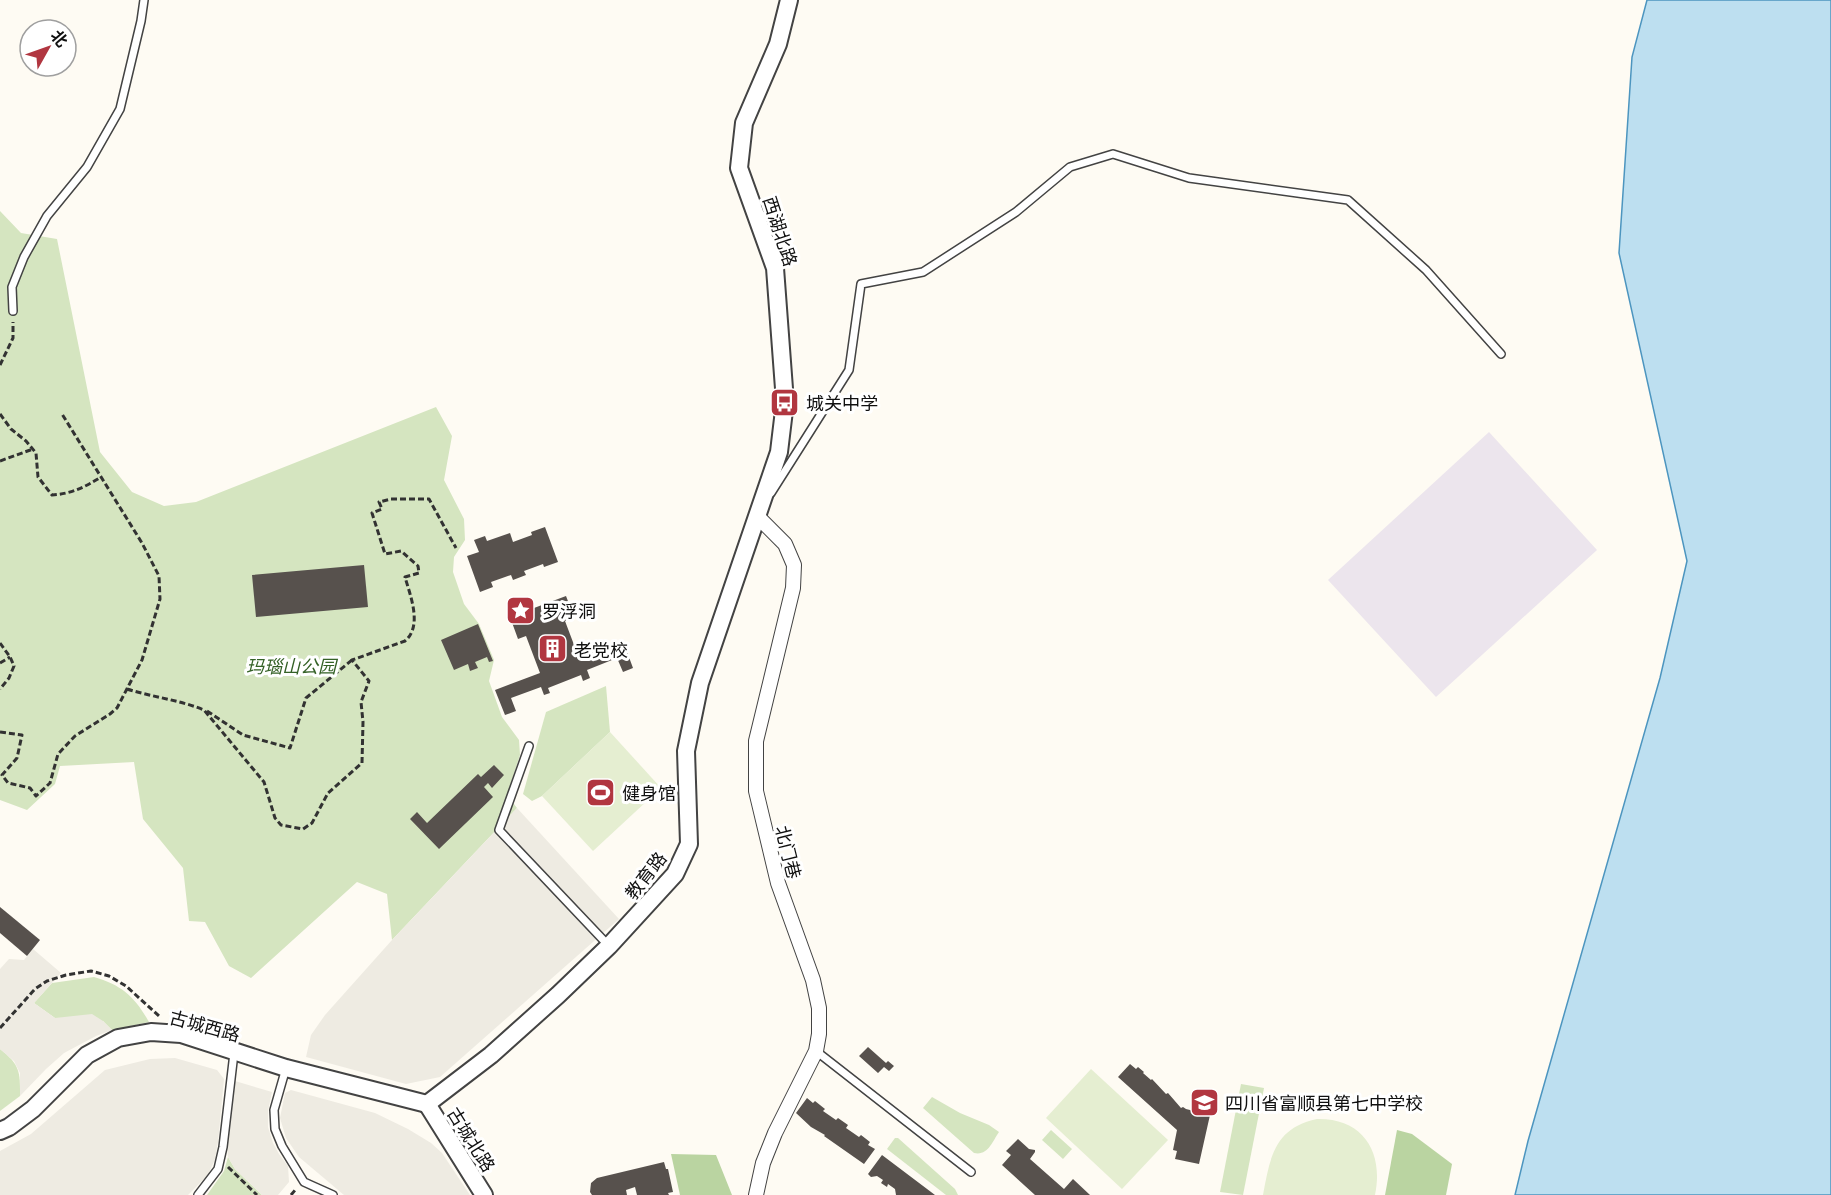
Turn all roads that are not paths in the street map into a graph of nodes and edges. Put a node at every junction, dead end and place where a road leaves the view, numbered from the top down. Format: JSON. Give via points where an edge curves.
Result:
{"nodes":[{"id":1,"x":144,"y":0,"type":"edge"},
{"id":2,"x":789,"y":0,"type":"edge"},
{"id":3,"x":13,"y":311,"type":"road end"},
{"id":4,"x":1501,"y":354,"type":"dead end"},
{"id":5,"x":757,"y":516,"type":"junction"},
{"id":6,"x":529,"y":746,"type":"dead end"},
{"id":7,"x":609,"y":946,"type":"junction"},
{"id":8,"x":816,"y":1051,"type":"junction"},
{"id":9,"x":234,"y":1052,"type":"junction"},
{"id":10,"x":286,"y":1068,"type":"junction"},
{"id":11,"x":427,"y":1104,"type":"junction"},
{"id":12,"x":0,"y":1131,"type":"edge"},
{"id":13,"x":971,"y":1172,"type":"dead end"},
{"id":14,"x":198,"y":1195,"type":"edge"},
{"id":15,"x":333,"y":1195,"type":"edge"},
{"id":16,"x":484,"y":1195,"type":"edge"},
{"id":17,"x":756,"y":1195,"type":"edge"}],
"edges":[{"from":1,"to":3,"type":"lane","via":[[120,109],[87,166],[47,216],[24,257],[12,287]]},
{"from":2,"to":5,"type":"street","name":"西湖北路","via":[[778,44],[744,123],[739,168],[775,268],[785,402],[779,452]]},
{"from":4,"to":5,"type":"lane","via":[[1426,270],[1348,200],[1189,178],[1113,154],[1070,167],[1016,212],[923,272],[861,285],[849,370]]},
{"from":5,"to":7,"type":"street","name":"教育路","via":[[700,683],[686,751],[689,844],[675,874]]},
{"from":5,"to":8,"type":"street","name":"北门巷","via":[[784,544],[794,566],[793,588],[756,741],[756,791],[778,883],[813,980],[819,1034]]},
{"from":6,"to":7,"type":"lane","via":[[499,830]]},
{"from":7,"to":11,"type":"street","name":"教育路","via":[[490,1055]]},
{"from":8,"to":13,"type":"lane"},
{"from":8,"to":17,"type":"street","name":"北门巷","via":[[775,1133]]},
{"from":9,"to":10,"type":"street","name":"古城西路"},
{"from":9,"to":12,"type":"street","name":"古城西路","via":[[181,1034],[151,1032],[118,1038],[87,1055],[33,1109]]},
{"from":9,"to":14,"type":"lane","via":[[218,1169]]},
{"from":10,"to":11,"type":"street","name":"古城西路"},
{"from":10,"to":15,"type":"lane","via":[[274,1110],[275,1129],[304,1182]]},
{"from":11,"to":16,"type":"street","name":"古城北路"}]}
